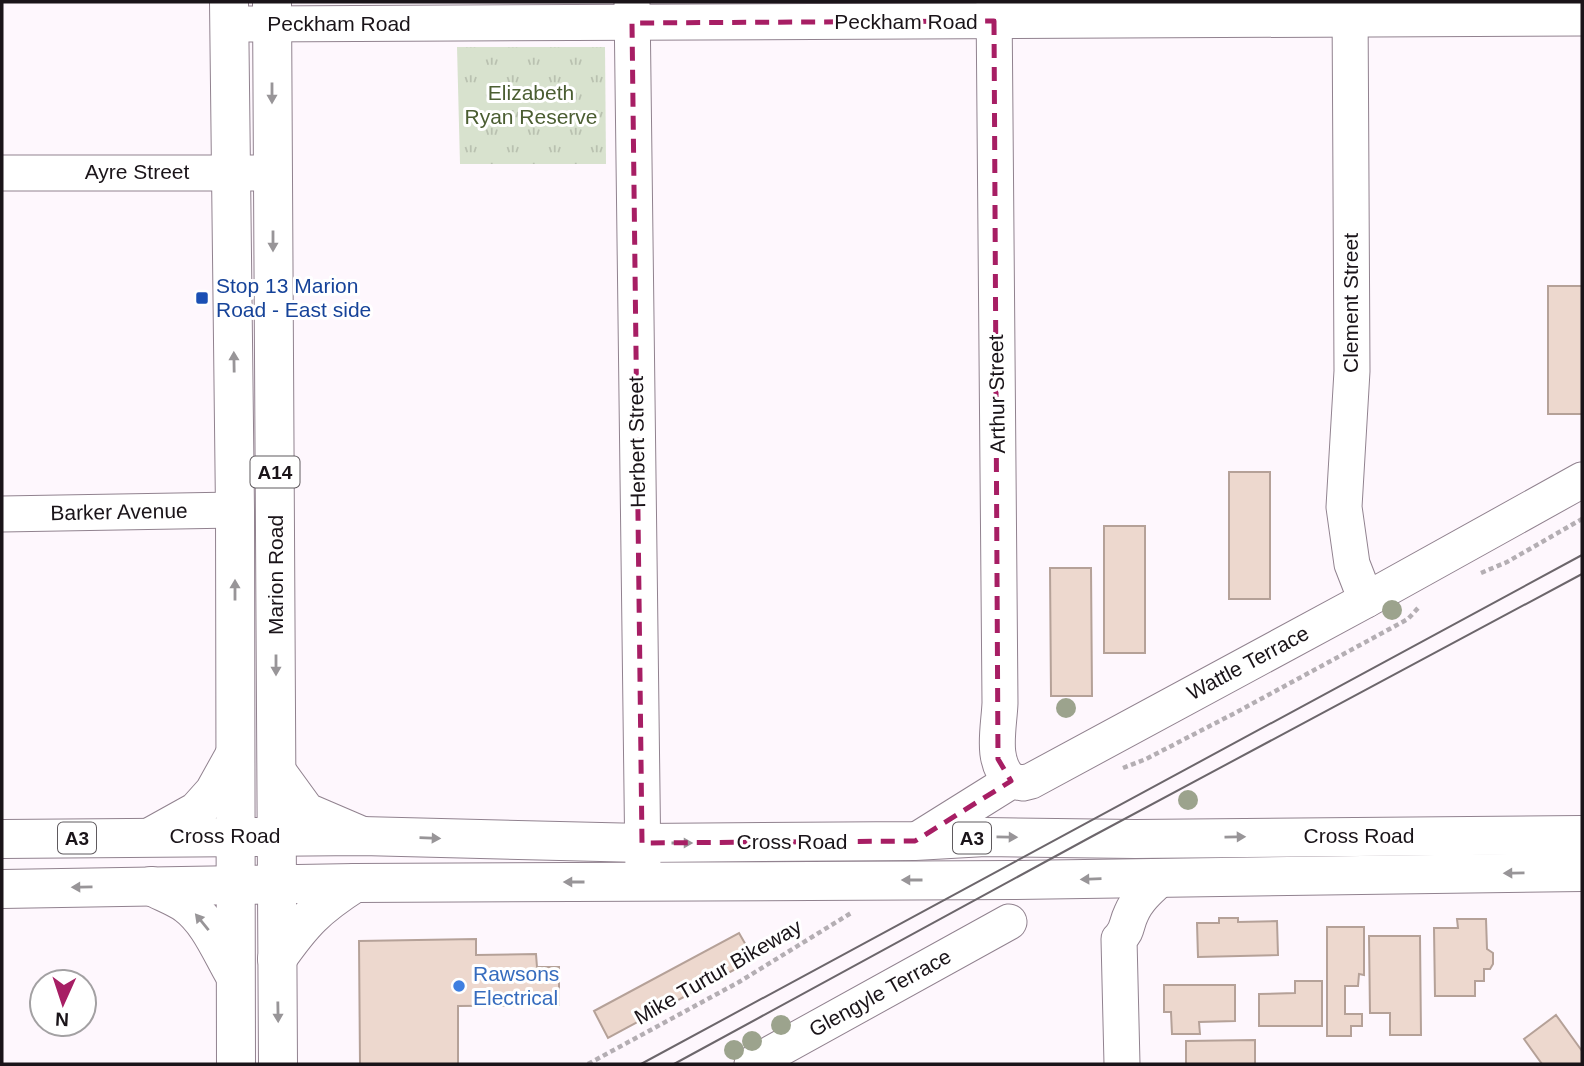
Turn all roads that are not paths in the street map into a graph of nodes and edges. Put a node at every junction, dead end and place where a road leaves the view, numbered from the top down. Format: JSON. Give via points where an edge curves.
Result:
{"nodes":[{"id":1,"x":994,"y":11,"type":"edge"},
{"id":2,"x":1350,"y":11,"type":"edge"},
{"id":3,"x":632,"y":12,"type":"edge"},
{"id":4,"x":229,"y":13,"type":"edge"},
{"id":5,"x":272,"y":13,"type":"edge"},
{"id":6,"x":1582,"y":18,"type":"edge"},
{"id":7,"x":232,"y":172,"type":"junction"},
{"id":8,"x":2,"y":173,"type":"edge"},
{"id":9,"x":273,"y":173,"type":"junction"},
{"id":10,"x":1582,"y":480,"type":"edge"},
{"id":11,"x":235,"y":510,"type":"junction"},
{"id":12,"x":2,"y":514,"type":"edge"},
{"id":13,"x":1366,"y":600,"type":"junction"},
{"id":14,"x":234,"y":756,"type":"junction"},
{"id":15,"x":277,"y":772,"type":"junction"},
{"id":16,"x":1011,"y":781,"type":"junction"},
{"id":17,"x":1582,"y":835,"type":"edge"},
{"id":18,"x":152,"y":836,"type":"junction"},
{"id":19,"x":235,"y":836,"type":"junction"},
{"id":20,"x":277,"y":836,"type":"junction"},
{"id":21,"x":362,"y":836,"type":"junction"},
{"id":22,"x":2,"y":839,"type":"edge"},
{"id":23,"x":915,"y":841,"type":"junction"},
{"id":24,"x":642,"y":844,"type":"junction"},
{"id":25,"x":1582,"y":872,"type":"edge"},
{"id":26,"x":1161,"y":878,"type":"junction"},
{"id":27,"x":643,"y":882,"type":"junction"},
{"id":28,"x":355,"y":883,"type":"junction"},
{"id":29,"x":277,"y":884,"type":"junction"},
{"id":30,"x":235,"y":885,"type":"junction"},
{"id":31,"x":151,"y":887,"type":"junction"},
{"id":32,"x":2,"y":889,"type":"edge"},
{"id":33,"x":1009,"y":922,"type":"dead end"},
{"id":34,"x":277,"y":959,"type":"junction"},
{"id":35,"x":235,"y":975,"type":"junction"},
{"id":36,"x":236,"y":1064,"type":"edge"},
{"id":37,"x":278,"y":1064,"type":"edge"},
{"id":38,"x":752,"y":1064,"type":"edge"},
{"id":39,"x":1122,"y":1064,"type":"edge"}],
"edges":[{"from":1,"to":2,"type":"street","name":"Peckham Road"},
{"from":1,"to":3,"type":"street","name":"Peckham Road"},
{"from":1,"to":16,"type":"street","name":"Arthur Street","via":[[998,760]]},
{"from":2,"to":6,"type":"street","name":"Peckham Road"},
{"from":2,"to":13,"type":"street","name":"Clement Street","via":[[1352,371],[1344,507],[1352,564]]},
{"from":3,"to":5,"type":"street","name":"Peckham Road"},
{"from":3,"to":24,"type":"street","name":"Herbert Street"},
{"from":4,"to":5,"type":"street","name":"Peckham Road"},
{"from":4,"to":7,"type":"main road","name":"Marion Road","number":"A14"},
{"from":5,"to":9,"type":"main road","name":"Marion Road","number":"A14","one_way":true},
{"from":7,"to":8,"type":"street","name":"Ayre Street"},
{"from":7,"to":9,"type":"street","name":"Ayre Street"},
{"from":11,"to":7,"type":"main road","name":"Marion Road","number":"A14","one_way":true},
{"from":9,"to":15,"type":"main road","name":"Marion Road","number":"A14","one_way":true},
{"from":10,"to":13,"type":"street","name":"Wattle Terrace"},
{"from":11,"to":12,"type":"street","name":"Barker Avenue"},
{"from":14,"to":11,"type":"main road","name":"Marion Road","number":"A14","one_way":true},
{"from":13,"to":16,"type":"street","name":"Wattle Terrace","via":[[1031,781]]},
{"from":14,"to":18,"type":"main road","via":[[197,811]]},
{"from":14,"to":19,"type":"main road","name":"Marion Road","number":"A14"},
{"from":15,"to":20,"type":"main road","name":"Marion Road","number":"A14"},
{"from":15,"to":21,"type":"main road","via":[[306,812]]},
{"from":16,"to":23,"type":"street","name":"Wattle Terrace"},
{"from":23,"to":17,"type":"main road","name":"Cross Road","number":"A3","one_way":true},
{"from":18,"to":19,"type":"main road","name":"Cross Road","number":"A3"},
{"from":18,"to":22,"type":"main road","name":"Cross Road","number":"A3"},
{"from":19,"to":20,"type":"main road","name":"Cross Road","number":"A3"},
{"from":19,"to":30,"type":"main road","name":"Marion Road","number":"A14"},
{"from":20,"to":21,"type":"main road","name":"Cross Road","number":"A3"},
{"from":20,"to":29,"type":"main road","name":"Marion Road","number":"A14"},
{"from":21,"to":24,"type":"main road","name":"Cross Road","number":"A3","one_way":true},
{"from":24,"to":23,"type":"main road","name":"Cross Road","number":"A3","one_way":true},
{"from":24,"to":27,"type":"street","name":"Herbert Street"},
{"from":25,"to":26,"type":"main road","name":"Cross Road","number":"A3","one_way":true},
{"from":26,"to":27,"type":"main road","name":"Cross Road","number":"A3","one_way":true},
{"from":26,"to":39,"type":"street","via":[[1139,899],[1126,933],[1119,939]]},
{"from":27,"to":28,"type":"main road","name":"Cross Road","number":"A3","one_way":true},
{"from":28,"to":29,"type":"main road","name":"Cross Road","number":"A3"},
{"from":28,"to":34,"type":"main road","via":[[310,916]]},
{"from":29,"to":30,"type":"main road","name":"Cross Road","number":"A3"},
{"from":29,"to":34,"type":"main road","name":"Marion Road","number":"A14"},
{"from":30,"to":31,"type":"main road","name":"Cross Road","number":"A3"},
{"from":30,"to":35,"type":"main road","name":"Marion Road","number":"A14"},
{"from":31,"to":32,"type":"main road","name":"Cross Road","number":"A3","one_way":true},
{"from":35,"to":31,"type":"main road","one_way":true,"via":[[205,923],[185,904]]},
{"from":33,"to":38,"type":"street","name":"Glengyle Terrace"},
{"from":34,"to":37,"type":"main road","name":"Marion Road","number":"A14","one_way":true},
{"from":35,"to":36,"type":"main road","name":"Marion Road","number":"A14"}]}
